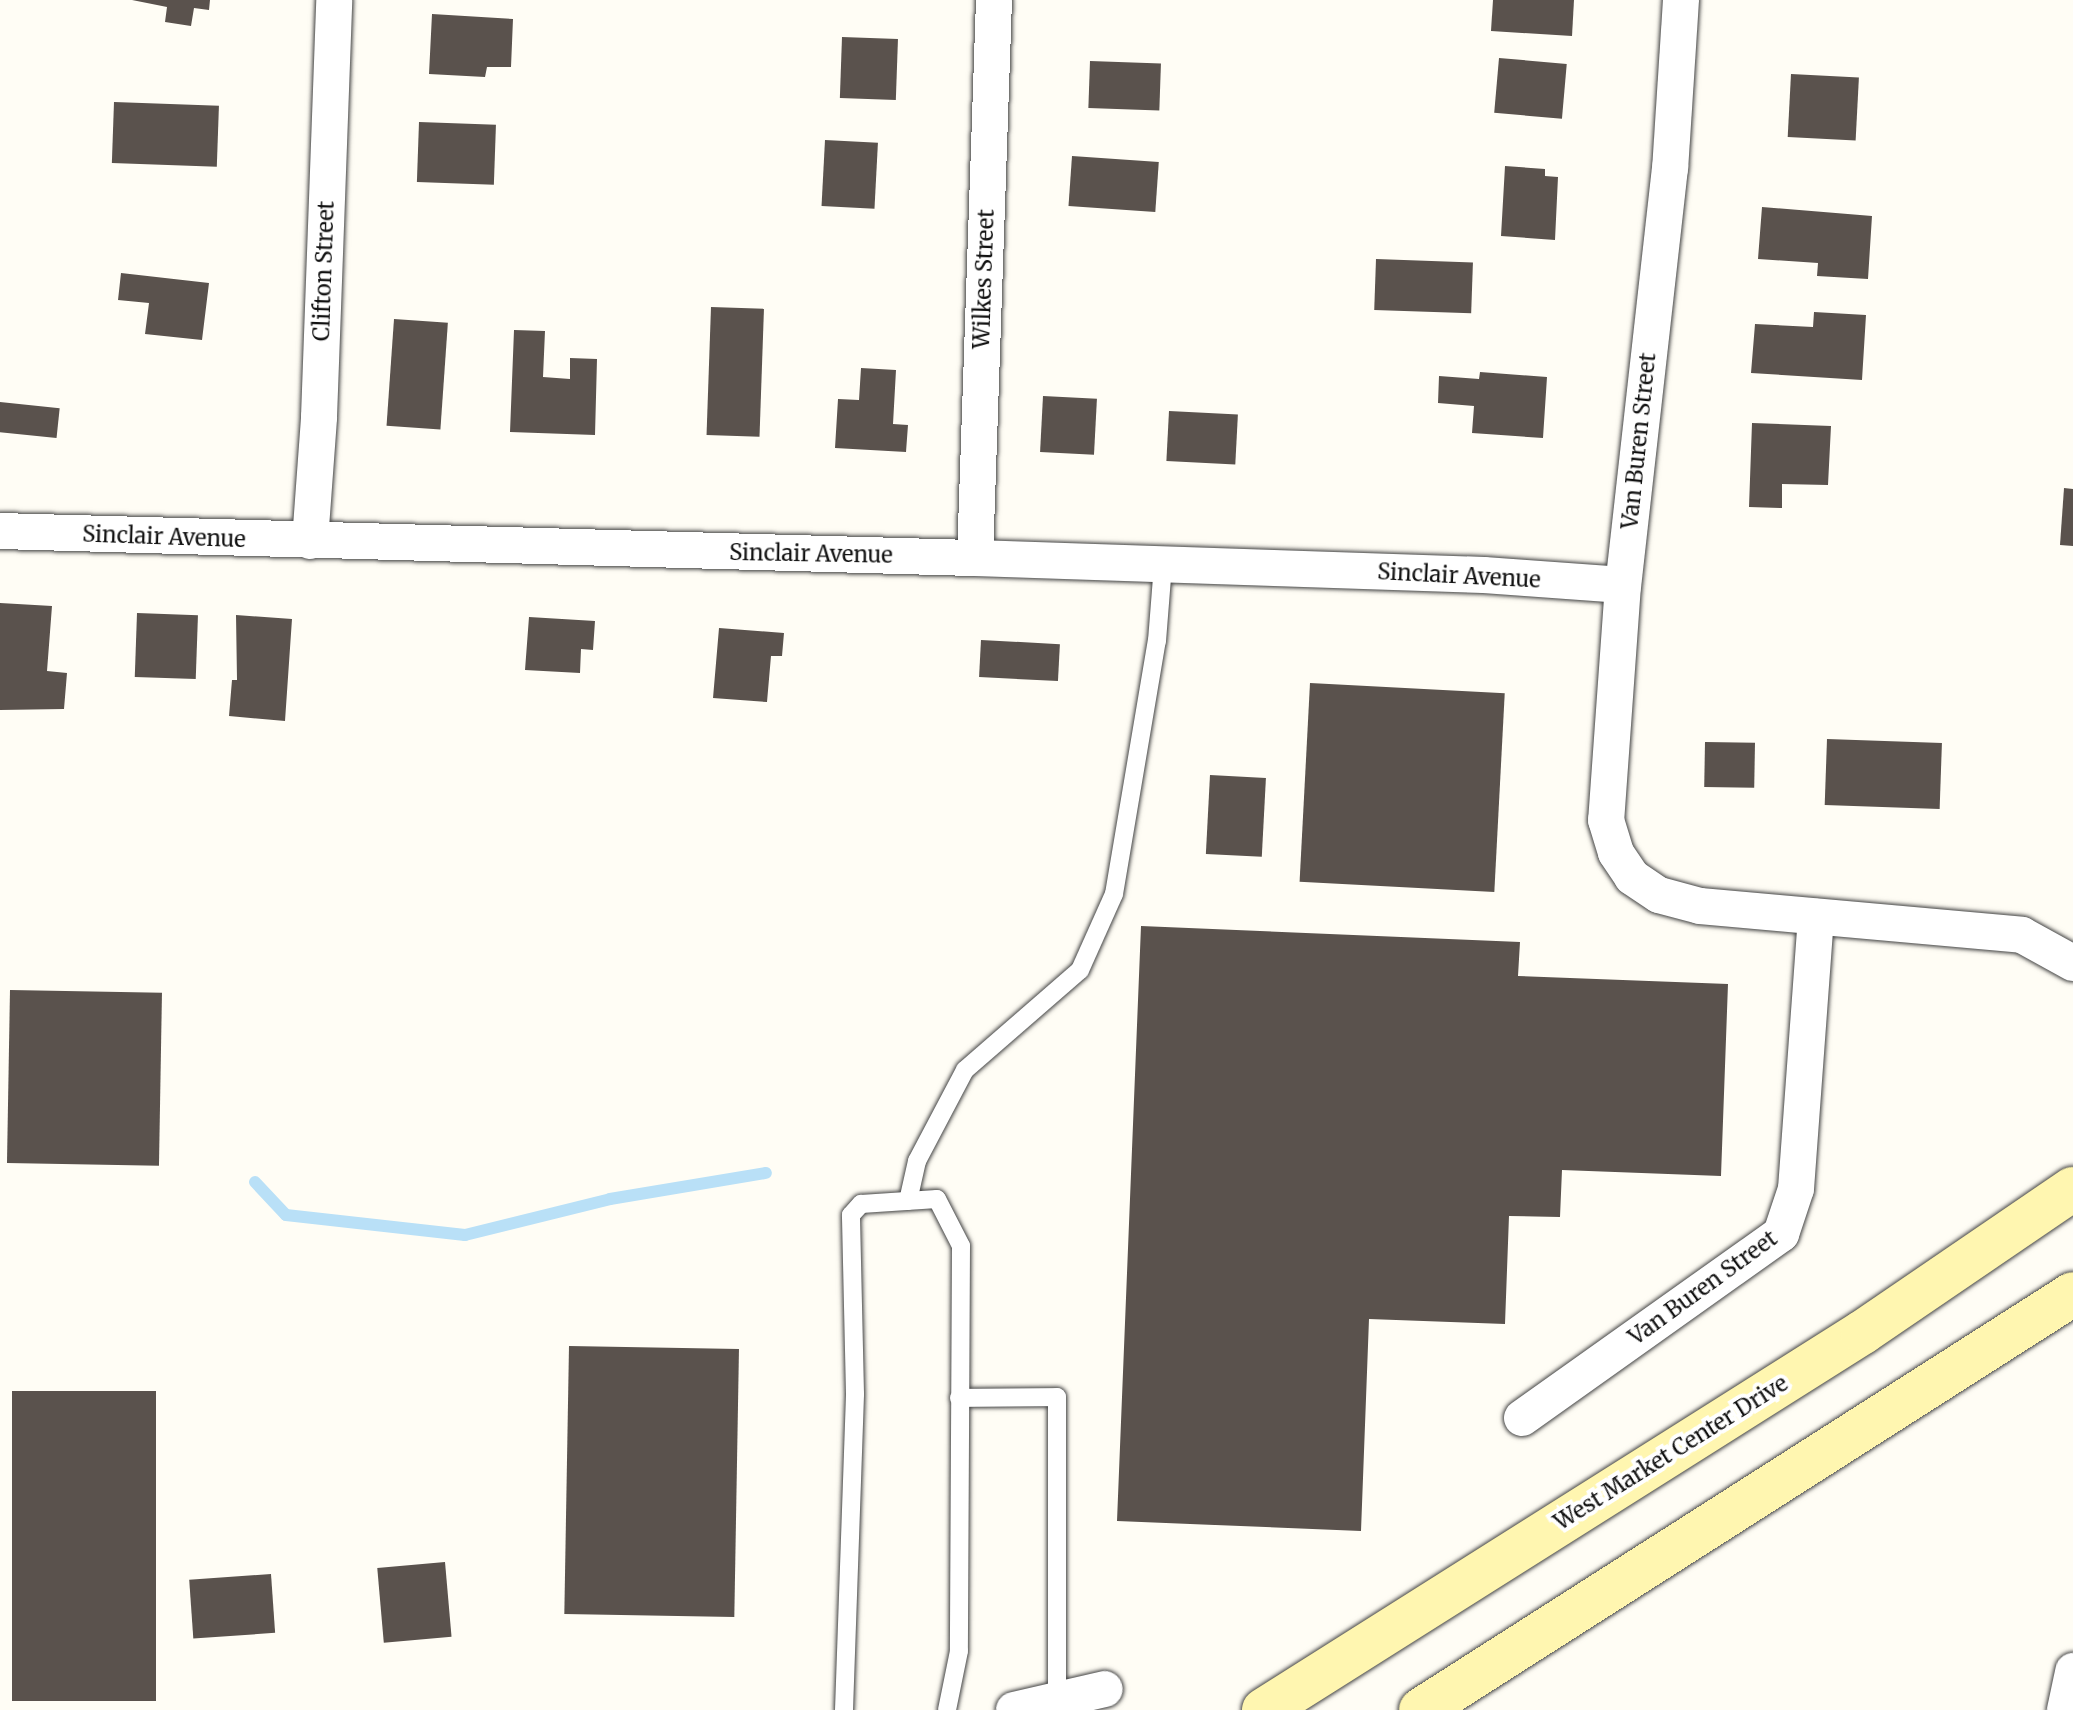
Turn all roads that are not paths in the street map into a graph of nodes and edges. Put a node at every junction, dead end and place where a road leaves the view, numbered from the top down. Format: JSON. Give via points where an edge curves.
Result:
{"nodes":[{"id":1,"x":334,"y":0,"type":"edge"},
{"id":2,"x":994,"y":0,"type":"edge"},
{"id":3,"x":1681,"y":0,"type":"edge"},
{"id":4,"x":0,"y":531,"type":"edge"},
{"id":5,"x":310,"y":541,"type":"junction"},
{"id":6,"x":975,"y":558,"type":"junction"},
{"id":7,"x":1163,"y":564,"type":"junction"},
{"id":8,"x":1623,"y":585,"type":"junction"},
{"id":9,"x":1816,"y":917,"type":"junction"},
{"id":10,"x":2073,"y":963,"type":"edge"},
{"id":11,"x":2073,"y":1174,"type":"edge"},
{"id":12,"x":2073,"y":1189,"type":"edge"},
{"id":13,"x":908,"y":1201,"type":"junction"},
{"id":14,"x":2020,"y":1221,"type":"junction"},
{"id":15,"x":2073,"y":1294,"type":"edge"},
{"id":16,"x":959,"y":1398,"type":"junction"},
{"id":17,"x":1522,"y":1418,"type":"dead end"},
{"id":18,"x":2073,"y":1671,"type":"edge"},
{"id":19,"x":1105,"y":1689,"type":"dead end"},
{"id":20,"x":1057,"y":1700,"type":"junction"},
{"id":21,"x":844,"y":1710,"type":"edge"},
{"id":22,"x":947,"y":1710,"type":"edge"},
{"id":23,"x":1014,"y":1710,"type":"edge"},
{"id":24,"x":1264,"y":1710,"type":"edge"},
{"id":25,"x":1421,"y":1710,"type":"edge"},
{"id":26,"x":2065,"y":1710,"type":"edge"}],
"edges":[{"from":1,"to":5,"type":"street","name":"Clifton Street"},
{"from":2,"to":6,"type":"street","name":"Wilkes Street"},
{"from":3,"to":8,"type":"street","name":"Van Buren Street","via":[[1670,168]]},
{"from":4,"to":5,"type":"street","name":"Sinclair Avenue"},
{"from":5,"to":6,"type":"street","name":"Sinclair Avenue"},
{"from":6,"to":7,"type":"street","name":"Sinclair Avenue"},
{"from":7,"to":8,"type":"street","name":"Sinclair Avenue"},
{"from":7,"to":13,"type":"lane","via":[[1157,641],[1114,894],[1080,970],[965,1070],[917,1161]]},
{"from":8,"to":9,"type":"street","name":"Van Buren Street","via":[[1606,820],[1632,877],[1659,895],[1700,906]]},
{"from":9,"to":10,"type":"street","via":[[2022,935]]},
{"from":9,"to":17,"type":"street","name":"Van Buren Street","via":[[1796,1189],[1781,1234]]},
{"from":11,"to":14,"type":"street"},
{"from":12,"to":14,"type":"main road","name":"West Market Center Drive"},
{"from":13,"to":16,"type":"lane","via":[[937,1199],[961,1246]]},
{"from":13,"to":21,"type":"lane","via":[[861,1204],[851,1215],[854,1365]]},
{"from":14,"to":24,"type":"main road","name":"West Market Center Drive","via":[[1863,1332]]},
{"from":15,"to":25,"type":"main road"},
{"from":16,"to":20,"type":"lane","via":[[1057,1397]]},
{"from":16,"to":22,"type":"lane","via":[[959,1651]]},
{"from":18,"to":26,"type":"street"},
{"from":19,"to":20,"type":"street"},
{"from":20,"to":23,"type":"street"}]}
